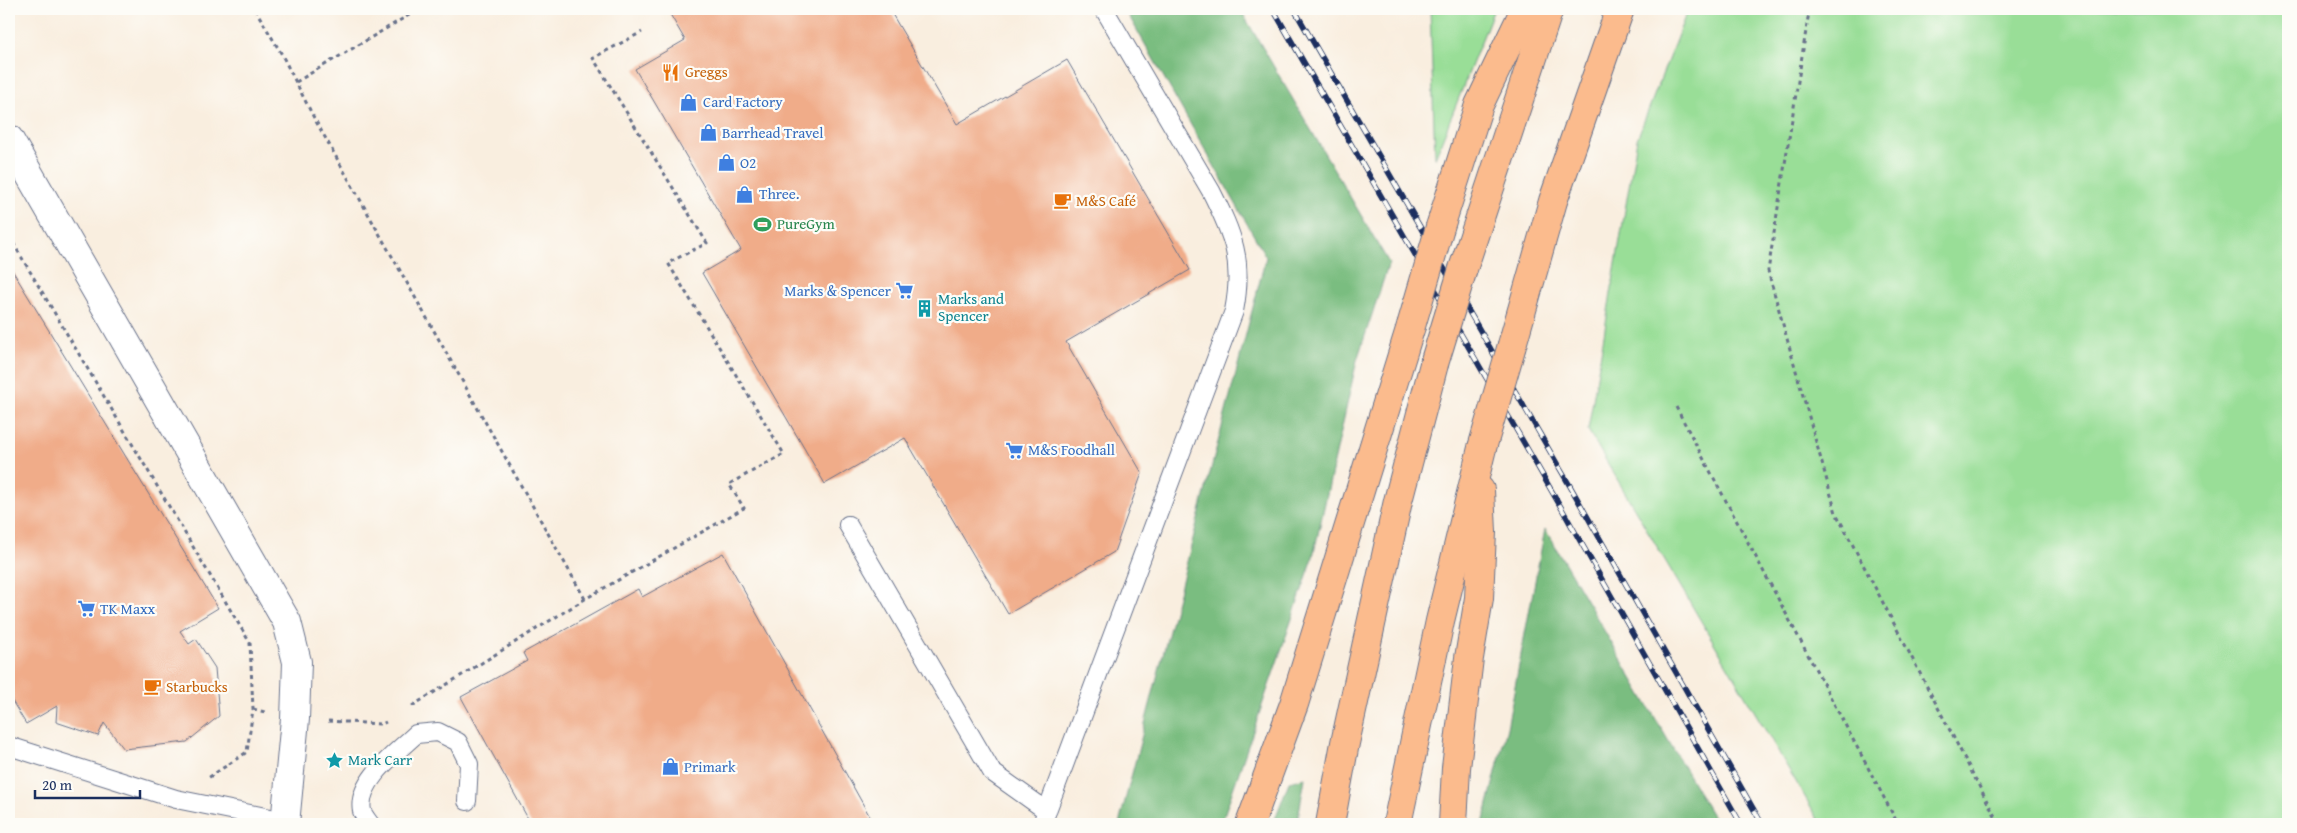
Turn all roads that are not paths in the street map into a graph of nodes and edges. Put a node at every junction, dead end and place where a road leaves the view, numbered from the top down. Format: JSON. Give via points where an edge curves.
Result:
{"nodes":[{"id":1,"x":1104,"y":9,"type":"edge"},
{"id":2,"x":1525,"y":9,"type":"edge"},
{"id":3,"x":1549,"y":9,"type":"edge"},
{"id":4,"x":1620,"y":9,"type":"edge"},
{"id":5,"x":9,"y":139,"type":"edge"},
{"id":6,"x":1480,"y":454,"type":"junction"},
{"id":7,"x":848,"y":526,"type":"dead end"},
{"id":8,"x":9,"y":746,"type":"edge"},
{"id":9,"x":467,"y":801,"type":"dead end"},
{"id":10,"x":1045,"y":818,"type":"edge"},
{"id":11,"x":285,"y":823,"type":"edge"},
{"id":12,"x":370,"y":824,"type":"edge"},
{"id":13,"x":1250,"y":824,"type":"edge"},
{"id":14,"x":1330,"y":824,"type":"edge"},
{"id":15,"x":1397,"y":824,"type":"edge"},
{"id":16,"x":1453,"y":824,"type":"edge"}],
"edges":[{"from":1,"to":10,"type":"lane","via":[[1224,217],[1236,255],[1239,286],[1234,311]]},
{"from":2,"to":13,"type":"main road","bridge":true,"via":[[1479,105],[1294,704]]},
{"from":3,"to":14,"type":"main road","bridge":true,"via":[[1434,364],[1398,501]]},
{"from":4,"to":6,"type":"main road","bridge":true,"via":[[1553,201]]},
{"from":5,"to":11,"type":"street","via":[[287,622],[297,662]]},
{"from":6,"to":15,"type":"main road","via":[[1434,647]]},
{"from":6,"to":16,"type":"main road","via":[[1482,532],[1479,598],[1457,759]]},
{"from":7,"to":10,"type":"lane","via":[[992,772]]},
{"from":8,"to":11,"type":"lane","via":[[176,799]]},
{"from":9,"to":12,"type":"lane","via":[[469,764],[458,742],[438,732],[416,734],[370,780],[362,797],[362,812]]}]}
